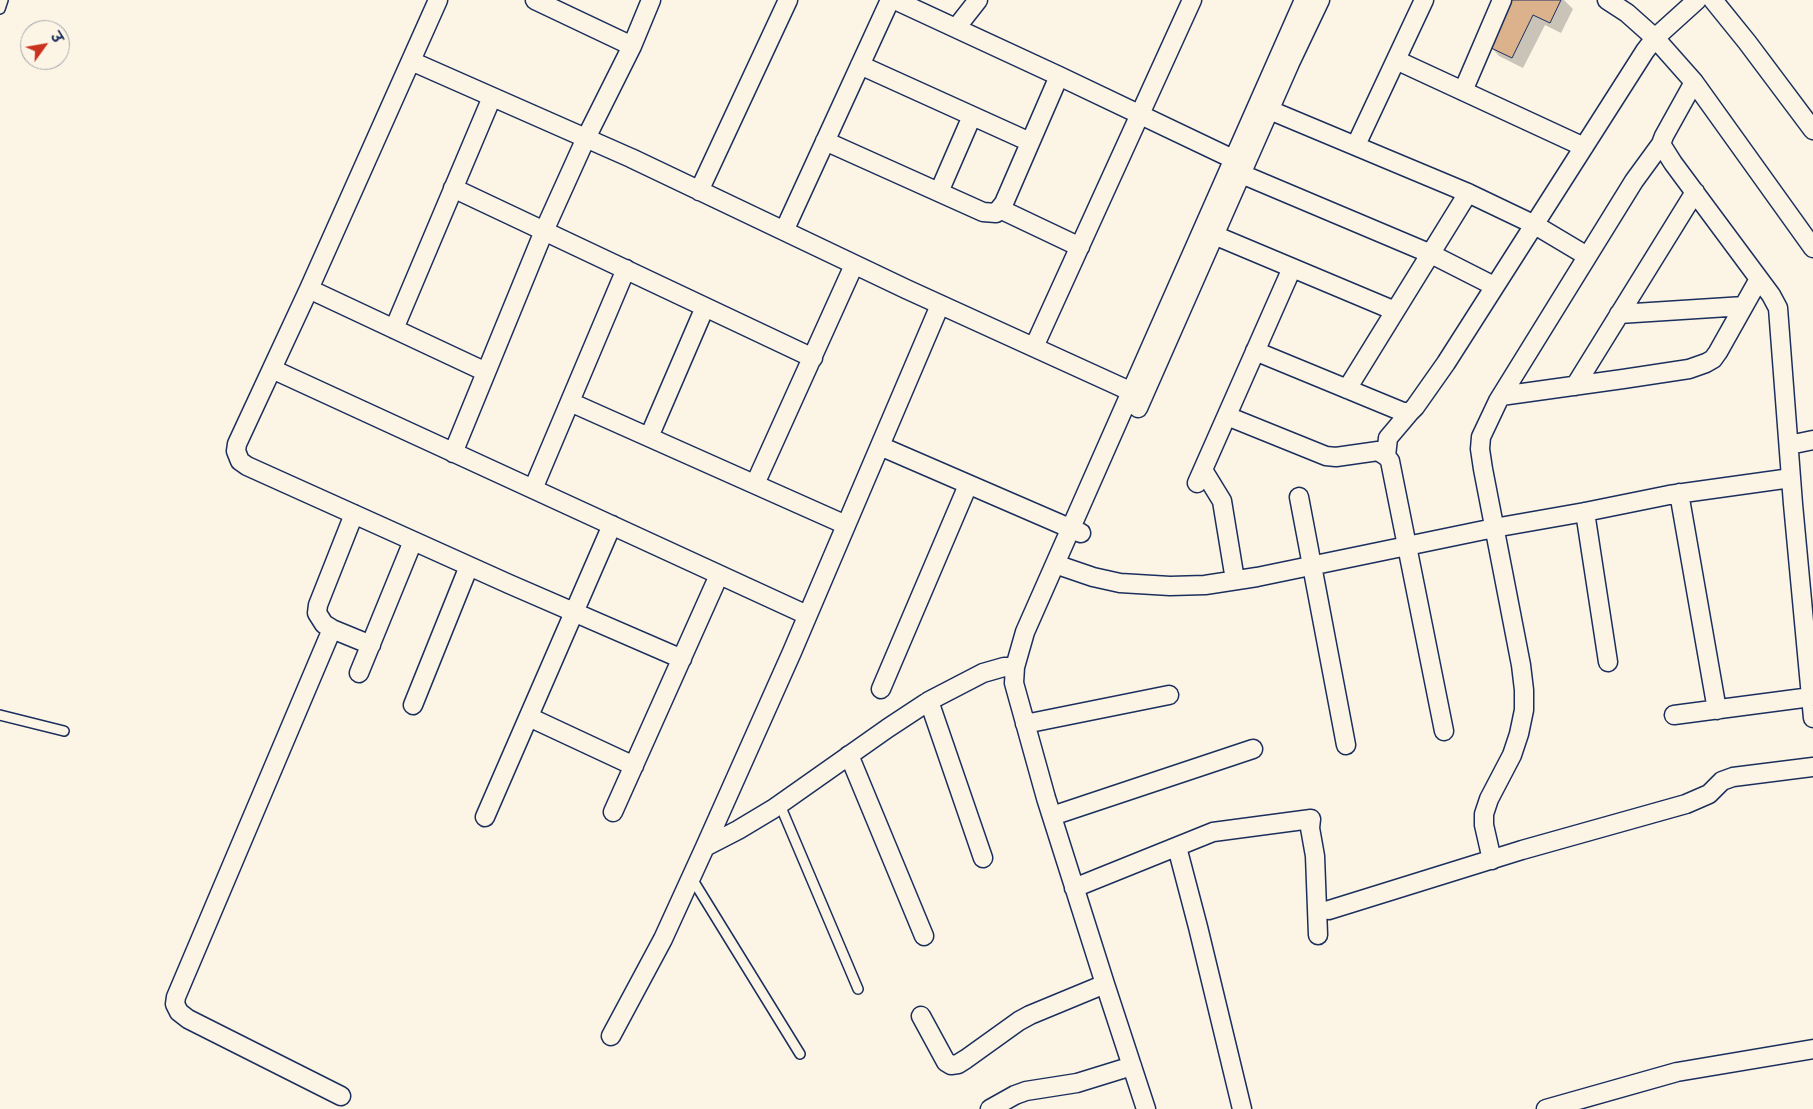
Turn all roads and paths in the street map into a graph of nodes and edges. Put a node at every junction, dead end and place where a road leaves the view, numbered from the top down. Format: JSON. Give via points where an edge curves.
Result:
{"nodes":[{"id":1,"x":3,"y":0,"type":"edge"},
{"id":2,"x":438,"y":0,"type":"edge"},
{"id":3,"x":535,"y":0,"type":"edge"},
{"id":4,"x":651,"y":0,"type":"edge"},
{"id":5,"x":788,"y":0,"type":"edge"},
{"id":6,"x":890,"y":0,"type":"edge"},
{"id":7,"x":895,"y":0,"type":"edge"},
{"id":8,"x":978,"y":0,"type":"edge"},
{"id":9,"x":1192,"y":0,"type":"edge"},
{"id":10,"x":1304,"y":0,"type":"edge"},
{"id":11,"x":1320,"y":0,"type":"edge"},
{"id":12,"x":1424,"y":0,"type":"edge"},
{"id":13,"x":1502,"y":0,"type":"edge"},
{"id":14,"x":1607,"y":0,"type":"edge"},
{"id":15,"x":1697,"y":0,"type":"edge"},
{"id":16,"x":1712,"y":0,"type":"edge"},
{"id":17,"x":563,"y":6,"type":"edge"},
{"id":18,"x":0,"y":9,"type":"edge"},
{"id":19,"x":956,"y":28,"type":"junction"},
{"id":20,"x":1655,"y":38,"type":"junction"},
{"id":21,"x":632,"y":46,"type":"junction"},
{"id":22,"x":1396,"y":60,"type":"junction"},
{"id":23,"x":411,"y":61,"type":"junction"},
{"id":24,"x":860,"y":66,"type":"junction"},
{"id":25,"x":1060,"y":76,"type":"junction"},
{"id":26,"x":1694,"y":82,"type":"junction"},
{"id":27,"x":1463,"y":91,"type":"junction"},
{"id":28,"x":492,"y":97,"type":"junction"},
{"id":29,"x":1263,"y":108,"type":"junction"},
{"id":30,"x":1139,"y":114,"type":"junction"},
{"id":31,"x":972,"y":116,"type":"junction"},
{"id":32,"x":1813,"y":130,"type":"edge"},
{"id":33,"x":586,"y":138,"type":"junction"},
{"id":34,"x":825,"y":141,"type":"junction"},
{"id":35,"x":1030,"y":142,"type":"junction"},
{"id":36,"x":1661,"y":144,"type":"junction"},
{"id":37,"x":1356,"y":145,"type":"junction"},
{"id":38,"x":1584,"y":147,"type":"junction"},
{"id":39,"x":1235,"y":167,"type":"junction"},
{"id":40,"x":454,"y":188,"type":"junction"},
{"id":41,"x":699,"y":191,"type":"junction"},
{"id":42,"x":938,"y":192,"type":"junction"},
{"id":43,"x":1694,"y":192,"type":"junction"},
{"id":44,"x":1468,"y":194,"type":"junction"},
{"id":45,"x":1000,"y":209,"type":"junction"},
{"id":46,"x":1535,"y":225,"type":"junction"},
{"id":47,"x":544,"y":231,"type":"junction"},
{"id":48,"x":784,"y":231,"type":"junction"},
{"id":49,"x":1214,"y":235,"type":"junction"},
{"id":50,"x":1810,"y":239,"type":"edge"},
{"id":51,"x":1080,"y":247,"type":"junction"},
{"id":52,"x":1431,"y":254,"type":"junction"},
{"id":53,"x":1587,"y":256,"type":"junction"},
{"id":54,"x":854,"y":265,"type":"junction"},
{"id":55,"x":1292,"y":268,"type":"junction"},
{"id":56,"x":626,"y":269,"type":"junction"},
{"id":57,"x":1759,"y":278,"type":"junction"},
{"id":58,"x":1494,"y":286,"type":"junction"},
{"id":59,"x":309,"y":289,"type":"junction"},
{"id":60,"x":940,"y":305,"type":"junction"},
{"id":61,"x":1744,"y":306,"type":"junction"},
{"id":62,"x":705,"y":307,"type":"junction"},
{"id":63,"x":1395,"y":311,"type":"junction"},
{"id":64,"x":1620,"y":314,"type":"junction"},
{"id":65,"x":394,"y":329,"type":"junction"},
{"id":66,"x":1034,"y":347,"type":"junction"},
{"id":67,"x":1256,"y":351,"type":"junction"},
{"id":68,"x":813,"y":358,"type":"junction"},
{"id":69,"x":272,"y":369,"type":"junction"},
{"id":70,"x":486,"y":372,"type":"junction"},
{"id":71,"x":1575,"y":386,"type":"junction"},
{"id":72,"x":1346,"y":389,"type":"junction"},
{"id":73,"x":1137,"y":394,"type":"junction"},
{"id":74,"x":1501,"y":396,"type":"junction"},
{"id":75,"x":570,"y":402,"type":"junction"},
{"id":76,"x":1410,"y":412,"type":"junction"},
{"id":77,"x":1226,"y":416,"type":"junction"},
{"id":78,"x":648,"y":437,"type":"junction"},
{"id":79,"x":1813,"y":440,"type":"edge"},
{"id":80,"x":1789,"y":445,"type":"junction"},
{"id":81,"x":880,"y":446,"type":"junction"},
{"id":82,"x":452,"y":453,"type":"junction"},
{"id":83,"x":1386,"y":456,"type":"junction"},
{"id":84,"x":1791,"y":478,"type":"junction"},
{"id":85,"x":755,"y":484,"type":"junction"},
{"id":86,"x":968,"y":485,"type":"junction"},
{"id":87,"x":533,"y":489,"type":"junction"},
{"id":88,"x":1678,"y":493,"type":"junction"},
{"id":89,"x":1299,"y":497,"type":"dead end"},
{"id":90,"x":1585,"y":512,"type":"junction"},
{"id":91,"x":354,"y":514,"type":"junction"},
{"id":92,"x":612,"y":525,"type":"junction"},
{"id":93,"x":846,"y":525,"type":"junction"},
{"id":94,"x":1494,"y":528,"type":"junction"},
{"id":95,"x":1076,"y":531,"type":"junction"},
{"id":96,"x":413,"y":541,"type":"junction"},
{"id":97,"x":1408,"y":546,"type":"junction"},
{"id":98,"x":469,"y":566,"type":"junction"},
{"id":99,"x":1060,"y":566,"type":"junction"},
{"id":100,"x":1312,"y":566,"type":"junction"},
{"id":101,"x":719,"y":575,"type":"junction"},
{"id":102,"x":1235,"y":580,"type":"junction"},
{"id":103,"x":575,"y":612,"type":"junction"},
{"id":104,"x":1808,"y":613,"type":"edge"},
{"id":105,"x":807,"y":616,"type":"junction"},
{"id":106,"x":332,"y":629,"type":"junction"},
{"id":107,"x":371,"y":645,"type":"junction"},
{"id":108,"x":682,"y":659,"type":"junction"},
{"id":109,"x":1608,"y":662,"type":"dead end"},
{"id":110,"x":1015,"y":667,"type":"junction"},
{"id":111,"x":359,"y":673,"type":"dead end"},
{"id":112,"x":881,"y":689,"type":"dead end"},
{"id":113,"x":1016,"y":690,"type":"junction"},
{"id":114,"x":1169,"y":695,"type":"dead end"},
{"id":115,"x":929,"y":701,"type":"junction"},
{"id":116,"x":413,"y":705,"type":"dead end"},
{"id":117,"x":1812,"y":707,"type":"edge"},
{"id":118,"x":1717,"y":710,"type":"junction"},
{"id":119,"x":0,"y":714,"type":"edge"},
{"id":120,"x":1674,"y":715,"type":"dead end"},
{"id":121,"x":529,"y":717,"type":"junction"},
{"id":122,"x":1025,"y":724,"type":"junction"},
{"id":123,"x":64,"y":731,"type":"dead end"},
{"id":124,"x":1444,"y":731,"type":"dead end"},
{"id":125,"x":1346,"y":745,"type":"dead end"},
{"id":126,"x":1253,"y":749,"type":"dead end"},
{"id":127,"x":849,"y":755,"type":"junction"},
{"id":128,"x":634,"y":766,"type":"junction"},
{"id":129,"x":1813,"y":767,"type":"edge"},
{"id":130,"x":780,"y":805,"type":"junction"},
{"id":131,"x":613,"y":812,"type":"dead end"},
{"id":132,"x":1052,"y":816,"type":"junction"},
{"id":133,"x":485,"y":817,"type":"dead end"},
{"id":134,"x":1177,"y":846,"type":"junction"},
{"id":135,"x":705,"y":847,"type":"junction"},
{"id":136,"x":983,"y":858,"type":"dead end"},
{"id":137,"x":1492,"y":860,"type":"junction"},
{"id":138,"x":691,"y":876,"type":"junction"},
{"id":139,"x":1074,"y":888,"type":"junction"},
{"id":140,"x":1329,"y":910,"type":"dead end"},
{"id":141,"x":1318,"y":935,"type":"dead end"},
{"id":142,"x":924,"y":936,"type":"dead end"},
{"id":143,"x":1104,"y":984,"type":"junction"},
{"id":144,"x":858,"y":989,"type":"dead end"},
{"id":145,"x":921,"y":1016,"type":"dead end"},
{"id":146,"x":611,"y":1036,"type":"dead end"},
{"id":147,"x":1813,"y":1049,"type":"edge"},
{"id":148,"x":800,"y":1054,"type":"dead end"},
{"id":149,"x":1132,"y":1066,"type":"junction"},
{"id":150,"x":340,"y":1096,"type":"dead end"},
{"id":151,"x":990,"y":1109,"type":"edge"},
{"id":152,"x":1146,"y":1109,"type":"edge"},
{"id":153,"x":1242,"y":1109,"type":"edge"},
{"id":154,"x":1546,"y":1109,"type":"edge"}],
"edges":[{"from":1,"to":18,"type":"lane"},
{"from":2,"to":23,"type":"street"},
{"from":3,"to":17,"type":"street"},
{"from":4,"to":21,"type":"street"},
{"from":5,"to":41,"type":"street"},
{"from":6,"to":24,"type":"street"},
{"from":7,"to":19,"type":"street"},
{"from":8,"to":19,"type":"street"},
{"from":9,"to":30,"type":"street"},
{"from":10,"to":29,"type":"street"},
{"from":11,"to":29,"type":"street"},
{"from":12,"to":22,"type":"street"},
{"from":13,"to":27,"type":"street"},
{"from":14,"to":20,"type":"street"},
{"from":15,"to":20,"type":"street"},
{"from":16,"to":32,"type":"street"},
{"from":17,"to":21,"type":"street"},
{"from":19,"to":25,"type":"street"},
{"from":20,"to":26,"type":"street"},
{"from":20,"to":38,"type":"street"},
{"from":21,"to":33,"type":"street"},
{"from":22,"to":27,"type":"street"},
{"from":22,"to":37,"type":"street"},
{"from":23,"to":28,"type":"street"},
{"from":23,"to":59,"type":"street"},
{"from":24,"to":31,"type":"street"},
{"from":24,"to":34,"type":"street"},
{"from":25,"to":30,"type":"street"},
{"from":25,"to":35,"type":"street"},
{"from":26,"to":36,"type":"street"},
{"from":26,"to":50,"type":"street"},
{"from":27,"to":38,"type":"street"},
{"from":28,"to":33,"type":"street"},
{"from":28,"to":40,"type":"street"},
{"from":29,"to":37,"type":"street"},
{"from":29,"to":39,"type":"street"},
{"from":30,"to":39,"type":"street"},
{"from":30,"to":51,"type":"street"},
{"from":31,"to":35,"type":"street"},
{"from":31,"to":42,"type":"street"},
{"from":33,"to":41,"type":"street"},
{"from":33,"to":47,"type":"street"},
{"from":34,"to":42,"type":"street"},
{"from":34,"to":48,"type":"street"},
{"from":35,"to":45,"type":"street"},
{"from":36,"to":43,"type":"street"},
{"from":36,"to":53,"type":"street"},
{"from":37,"to":44,"type":"street"},
{"from":38,"to":46,"type":"street"},
{"from":39,"to":49,"type":"street"},
{"from":39,"to":52,"type":"street"},
{"from":39,"to":73,"type":"street"},
{"from":40,"to":47,"type":"street"},
{"from":40,"to":65,"type":"street"},
{"from":41,"to":48,"type":"street"},
{"from":42,"to":45,"type":"street","via":[[983,212],[996,213]]},
{"from":43,"to":57,"type":"street"},
{"from":43,"to":64,"type":"street"},
{"from":44,"to":46,"type":"street"},
{"from":44,"to":52,"type":"street"},
{"from":45,"to":51,"type":"street"},
{"from":46,"to":53,"type":"street"},
{"from":46,"to":58,"type":"street"},
{"from":47,"to":56,"type":"street"},
{"from":47,"to":70,"type":"street"},
{"from":48,"to":54,"type":"street"},
{"from":49,"to":55,"type":"street"},
{"from":49,"to":73,"type":"street"},
{"from":51,"to":66,"type":"street"},
{"from":52,"to":58,"type":"street"},
{"from":52,"to":63,"type":"street"},
{"from":53,"to":74,"type":"street"},
{"from":54,"to":60,"type":"street"},
{"from":54,"to":68,"type":"street"},
{"from":55,"to":63,"type":"street"},
{"from":55,"to":67,"type":"street"},
{"from":56,"to":62,"type":"street"},
{"from":56,"to":75,"type":"street"},
{"from":57,"to":61,"type":"street"},
{"from":57,"to":80,"type":"street","via":[[1778,308]]},
{"from":58,"to":76,"type":"street","via":[[1428,390]]},
{"from":59,"to":65,"type":"street"},
{"from":59,"to":69,"type":"street"},
{"from":60,"to":66,"type":"street"},
{"from":60,"to":81,"type":"street"},
{"from":61,"to":64,"type":"street"},
{"from":61,"to":71,"type":"street","via":[[1718,352],[1706,363],[1689,369]]},
{"from":62,"to":68,"type":"street"},
{"from":62,"to":78,"type":"street"},
{"from":63,"to":72,"type":"street"},
{"from":64,"to":71,"type":"street"},
{"from":65,"to":70,"type":"street"},
{"from":66,"to":73,"type":"street"},
{"from":67,"to":72,"type":"street"},
{"from":67,"to":77,"type":"street"},
{"from":68,"to":85,"type":"street"},
{"from":69,"to":82,"type":"street"},
{"from":69,"to":91,"type":"street","via":[[237,444],[240,461]]},
{"from":70,"to":82,"type":"street"},
{"from":71,"to":74,"type":"street"},
{"from":72,"to":76,"type":"street"},
{"from":73,"to":95,"type":"street"},
{"from":74,"to":94,"type":"street","via":[[1486,424],[1480,449]]},
{"from":75,"to":78,"type":"street"},
{"from":75,"to":87,"type":"street"},
{"from":76,"to":83,"type":"street","via":[[1388,438]]},
{"from":77,"to":83,"type":"street","via":[[1326,456],[1378,451]]},
{"from":77,"to":102,"type":"street","via":[[1200,476],[1222,500]]},
{"from":78,"to":85,"type":"street"},
{"from":79,"to":80,"type":"street"},
{"from":80,"to":84,"type":"street"},
{"from":81,"to":86,"type":"street"},
{"from":81,"to":93,"type":"street"},
{"from":82,"to":87,"type":"street"},
{"from":83,"to":97,"type":"street","via":[[1393,473]]},
{"from":84,"to":88,"type":"street"},
{"from":84,"to":104,"type":"street"},
{"from":85,"to":93,"type":"street"},
{"from":86,"to":95,"type":"street"},
{"from":86,"to":112,"type":"street"},
{"from":87,"to":92,"type":"street"},
{"from":88,"to":90,"type":"street"},
{"from":88,"to":118,"type":"street"},
{"from":89,"to":100,"type":"street"},
{"from":90,"to":94,"type":"street"},
{"from":90,"to":109,"type":"street"},
{"from":91,"to":96,"type":"street"},
{"from":91,"to":106,"type":"street","via":[[318,605],[320,619]]},
{"from":92,"to":101,"type":"street"},
{"from":92,"to":103,"type":"street"},
{"from":93,"to":105,"type":"street"},
{"from":94,"to":97,"type":"street"},
{"from":94,"to":137,"type":"street","via":[[1521,665],[1524,710],[1512,755],[1484,814]]},
{"from":95,"to":99,"type":"street"},
{"from":96,"to":98,"type":"street"},
{"from":96,"to":107,"type":"street"},
{"from":97,"to":100,"type":"street"},
{"from":97,"to":124,"type":"street"},
{"from":98,"to":103,"type":"street"},
{"from":98,"to":116,"type":"street"},
{"from":99,"to":102,"type":"street","via":[[1106,580],[1133,584],[1205,585]]},
{"from":99,"to":110,"type":"street","via":[[1022,641]]},
{"from":99,"to":113,"type":"street"},
{"from":100,"to":102,"type":"street"},
{"from":100,"to":125,"type":"street"},
{"from":101,"to":105,"type":"street"},
{"from":101,"to":108,"type":"street"},
{"from":103,"to":108,"type":"street"},
{"from":103,"to":121,"type":"street"},
{"from":104,"to":117,"type":"street"},
{"from":105,"to":135,"type":"street"},
{"from":106,"to":107,"type":"street"},
{"from":106,"to":150,"type":"street","via":[[174,1004],[188,1019]]},
{"from":107,"to":111,"type":"street"},
{"from":108,"to":128,"type":"street"},
{"from":110,"to":113,"type":"street"},
{"from":110,"to":115,"type":"street","via":[[983,673]]},
{"from":113,"to":122,"type":"street"},
{"from":114,"to":122,"type":"street"},
{"from":115,"to":127,"type":"street"},
{"from":115,"to":136,"type":"street"},
{"from":117,"to":118,"type":"street"},
{"from":118,"to":120,"type":"street"},
{"from":119,"to":123,"type":"lane"},
{"from":121,"to":128,"type":"street"},
{"from":121,"to":133,"type":"street"},
{"from":122,"to":132,"type":"street"},
{"from":126,"to":132,"type":"street"},
{"from":127,"to":130,"type":"street"},
{"from":127,"to":142,"type":"street"},
{"from":128,"to":131,"type":"street"},
{"from":129,"to":137,"type":"street","via":[[1733,777],[1722,781],[1709,794],[1686,804]]},
{"from":130,"to":135,"type":"street"},
{"from":130,"to":144,"type":"lane"},
{"from":132,"to":139,"type":"street"},
{"from":134,"to":139,"type":"street"},
{"from":134,"to":141,"type":"street","via":[[1214,832],[1311,819]]},
{"from":134,"to":153,"type":"street"},
{"from":135,"to":138,"type":"street"},
{"from":137,"to":140,"type":"street"},
{"from":138,"to":146,"type":"street","via":[[660,946]]},
{"from":138,"to":148,"type":"lane"},
{"from":139,"to":143,"type":"street"},
{"from":143,"to":145,"type":"street","via":[[1019,1021],[958,1064],[946,1062]]},
{"from":143,"to":149,"type":"street"},
{"from":147,"to":154,"type":"street","via":[[1677,1072]]},
{"from":149,"to":151,"type":"street","via":[[1076,1083],[1026,1091]]},
{"from":149,"to":152,"type":"street"}]}
